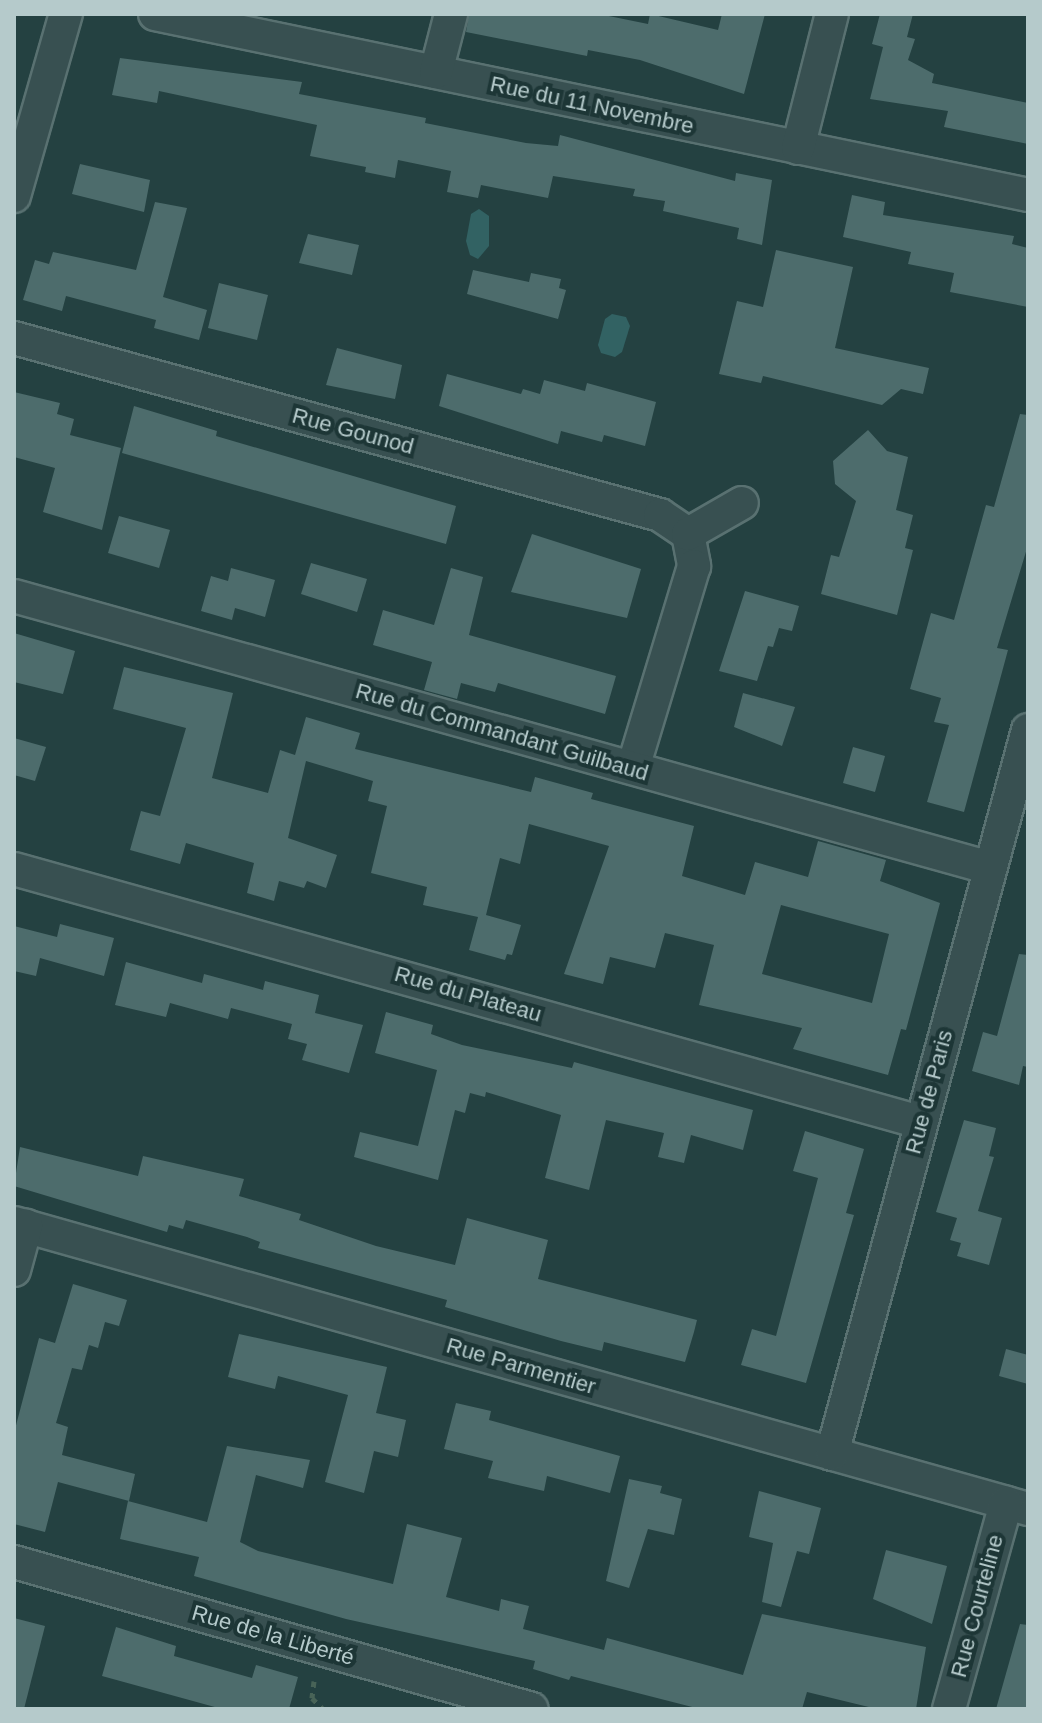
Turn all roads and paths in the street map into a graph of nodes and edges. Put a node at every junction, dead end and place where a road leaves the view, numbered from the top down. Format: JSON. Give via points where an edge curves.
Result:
{"nodes":[{"id":1,"x":66,"y":14,"type":"edge"},
{"id":2,"x":155,"y":14,"type":"edge"},
{"id":3,"x":451,"y":14,"type":"edge"},
{"id":4,"x":832,"y":14,"type":"edge"},
{"id":5,"x":436,"y":72,"type":"junction"},
{"id":6,"x":798,"y":148,"type":"junction"},
{"id":7,"x":1028,"y":195,"type":"edge"},
{"id":8,"x":14,"y":196,"type":"edge"},
{"id":9,"x":14,"y":338,"type":"edge"},
{"id":10,"x":742,"y":503,"type":"dead end"},
{"id":11,"x":688,"y":534,"type":"junction"},
{"id":12,"x":14,"y":596,"type":"edge"},
{"id":13,"x":1028,"y":730,"type":"edge"},
{"id":14,"x":633,"y":768,"type":"junction"},
{"id":15,"x":990,"y":868,"type":"junction"},
{"id":16,"x":14,"y":869,"type":"edge"},
{"id":17,"x":920,"y":1122,"type":"junction"},
{"id":18,"x":20,"y":1224,"type":"edge"},
{"id":19,"x":14,"y":1270,"type":"edge"},
{"id":20,"x":832,"y":1454,"type":"junction"},
{"id":21,"x":1017,"y":1506,"type":"edge"},
{"id":22,"x":14,"y":1562,"type":"edge"},
{"id":23,"x":532,"y":1709,"type":"edge"},
{"id":24,"x":949,"y":1709,"type":"edge"}],
"edges":[{"from":1,"to":8,"type":"street"},
{"from":2,"to":5,"type":"street","name":"Rue du 11 Novembre"},
{"from":3,"to":5,"type":"street"},
{"from":4,"to":6,"type":"street"},
{"from":5,"to":6,"type":"street","name":"Rue du 11 Novembre"},
{"from":6,"to":7,"type":"street","name":"Rue du 11 Novembre"},
{"from":9,"to":11,"type":"street","name":"Rue Gounod","via":[[660,515]]},
{"from":10,"to":11,"type":"street"},
{"from":11,"to":14,"type":"street","via":[[694,566]]},
{"from":12,"to":14,"type":"street","name":"Rue du Commandant Guilbaud"},
{"from":13,"to":15,"type":"street","name":"Rue de Paris"},
{"from":14,"to":15,"type":"street","name":"Rue du Commandant Guilbaud"},
{"from":15,"to":17,"type":"street","name":"Rue de Paris"},
{"from":16,"to":17,"type":"street","name":"Rue du Plateau"},
{"from":17,"to":20,"type":"street","name":"Rue de Paris"},
{"from":18,"to":19,"type":"street"},
{"from":18,"to":20,"type":"street","name":"Rue Parmentier"},
{"from":20,"to":21,"type":"street","name":"Rue Parmentier"},
{"from":21,"to":24,"type":"street","name":"Rue Courteline"},
{"from":22,"to":23,"type":"street","name":"Rue de la Liberté"}]}
